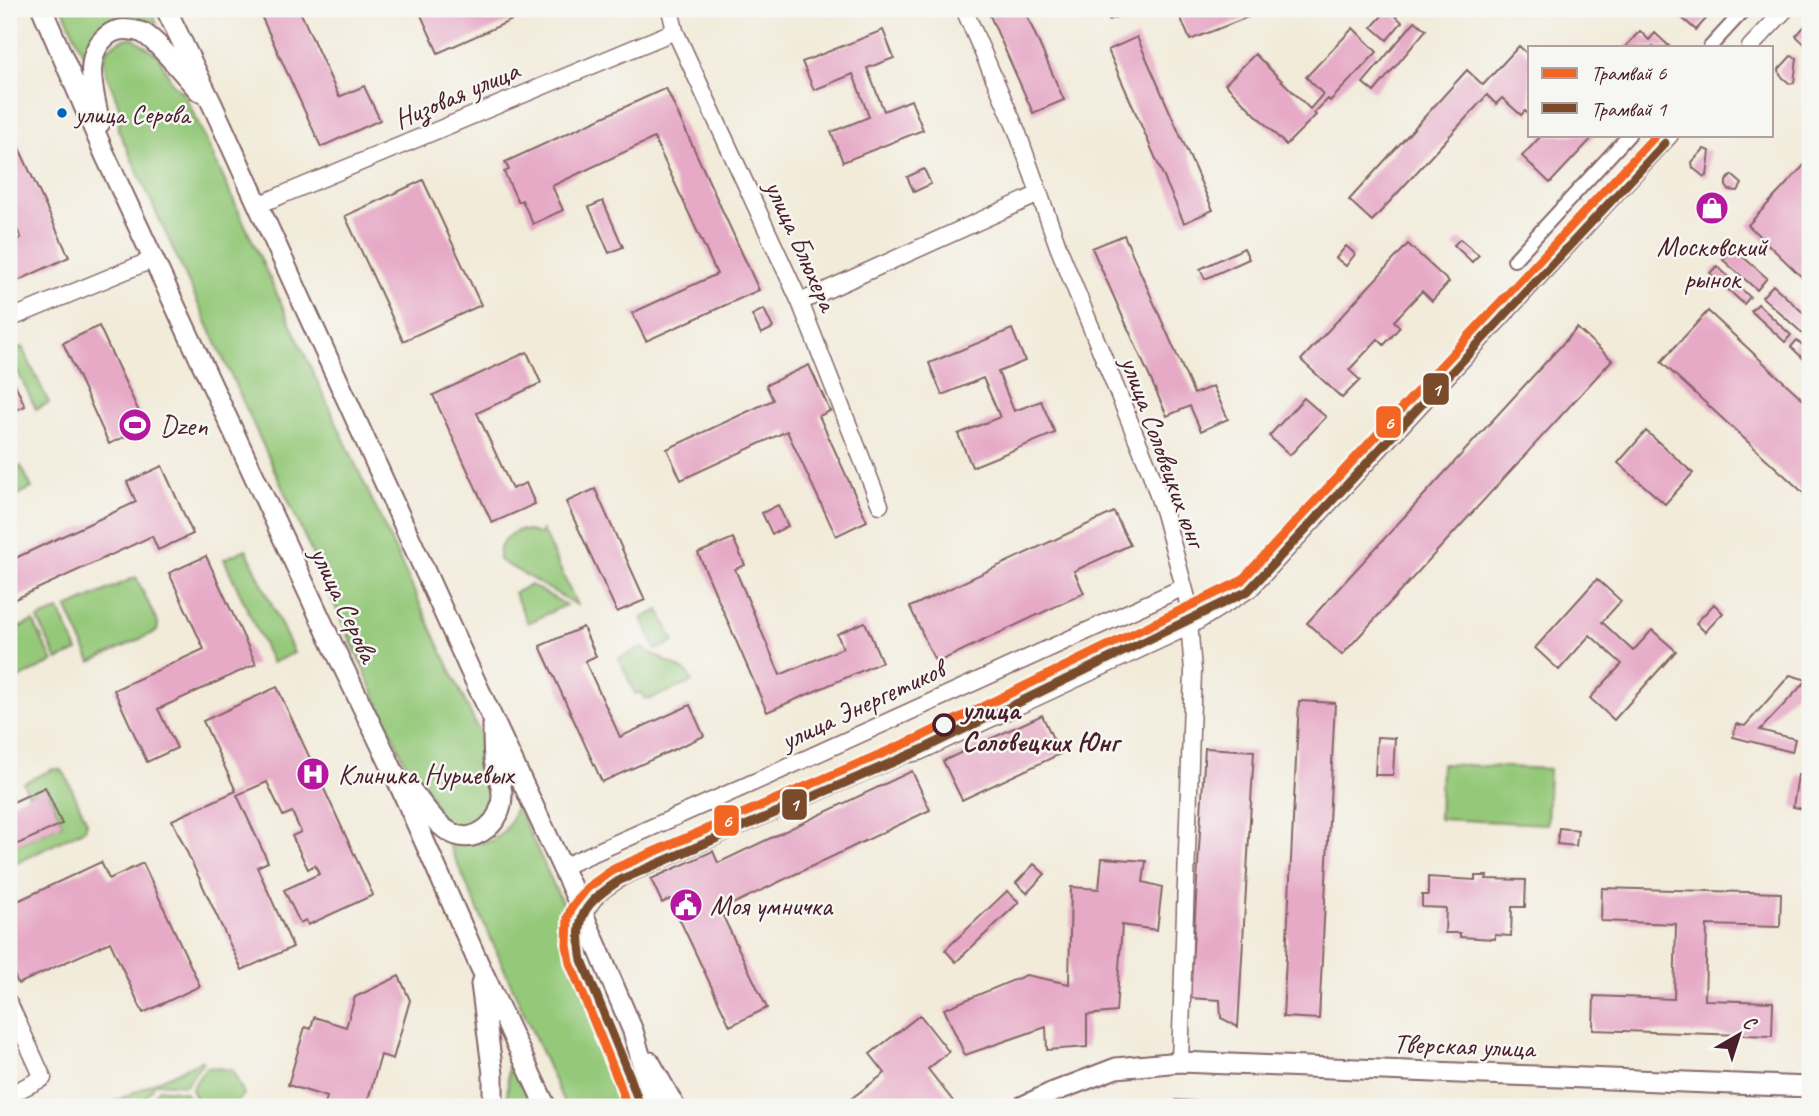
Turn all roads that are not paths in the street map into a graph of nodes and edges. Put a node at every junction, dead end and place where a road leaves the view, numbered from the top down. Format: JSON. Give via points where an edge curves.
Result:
{"nodes":[{"id":1,"x":41,"y":9,"type":"edge"},
{"id":2,"x":166,"y":9,"type":"edge"},
{"id":3,"x":670,"y":9,"type":"edge"},
{"id":4,"x":964,"y":9,"type":"edge"},
{"id":5,"x":1745,"y":9,"type":"edge"},
{"id":6,"x":1786,"y":9,"type":"edge"},
{"id":7,"x":675,"y":31,"type":"junction"},
{"id":8,"x":1711,"y":46,"type":"edge"},
{"id":9,"x":1751,"y":46,"type":"edge"},
{"id":10,"x":212,"y":104,"type":"junction"},
{"id":11,"x":1628,"y":136,"type":"edge"},
{"id":12,"x":1669,"y":136,"type":"edge"},
{"id":13,"x":105,"y":155,"type":"junction"},
{"id":14,"x":1039,"y":194,"type":"junction"},
{"id":15,"x":258,"y":205,"type":"junction"},
{"id":16,"x":154,"y":259,"type":"junction"},
{"id":17,"x":1514,"y":260,"type":"dead end"},
{"id":18,"x":800,"y":302,"type":"junction"},
{"id":19,"x":9,"y":319,"type":"edge"},
{"id":20,"x":880,"y":505,"type":"dead end"},
{"id":21,"x":1184,"y":587,"type":"junction"},
{"id":22,"x":1191,"y":626,"type":"junction"},
{"id":23,"x":493,"y":717,"type":"junction"},
{"id":24,"x":390,"y":764,"type":"junction"},
{"id":25,"x":562,"y":867,"type":"junction"},
{"id":26,"x":583,"y":914,"type":"junction"},
{"id":27,"x":478,"y":962,"type":"junction"},
{"id":28,"x":9,"y":1003,"type":"edge"},
{"id":29,"x":633,"y":1031,"type":"junction"},
{"id":30,"x":1180,"y":1062,"type":"junction"},
{"id":31,"x":1810,"y":1087,"type":"edge"},
{"id":32,"x":9,"y":1095,"type":"edge"},
{"id":33,"x":493,"y":1107,"type":"edge"},
{"id":34,"x":546,"y":1107,"type":"edge"},
{"id":35,"x":655,"y":1107,"type":"edge"},
{"id":36,"x":675,"y":1107,"type":"edge"},
{"id":37,"x":1021,"y":1107,"type":"edge"}],
"edges":[{"from":1,"to":13,"type":"street","name":"улица Серова"},
{"from":2,"to":10,"type":"street"},
{"from":3,"to":7,"type":"street","name":"улица Блюхера"},
{"from":4,"to":14,"type":"street","name":"улица Соловецких юнг"},
{"from":5,"to":8,"type":"street"},
{"from":6,"to":9,"type":"street"},
{"from":7,"to":15,"type":"street","name":"Низовая улица"},
{"from":7,"to":18,"type":"street","name":"улица Блюхера"},
{"from":10,"to":13,"type":"street","via":[[153,41],[142,33],[116,30],[98,45],[91,69]]},
{"from":10,"to":15,"type":"street"},
{"from":11,"to":17,"type":"street"},
{"from":12,"to":22,"type":"street","via":[[1250,589]]},
{"from":13,"to":16,"type":"street","name":"улица Серова"},
{"from":14,"to":18,"type":"street"},
{"from":14,"to":21,"type":"street","name":"улица Соловецких юнг","via":[[1150,471]]},
{"from":15,"to":23,"type":"street"},
{"from":16,"to":19,"type":"street"},
{"from":16,"to":24,"type":"street","name":"улица Серова"},
{"from":18,"to":20,"type":"street","name":"улица Блюхера"},
{"from":21,"to":22,"type":"street","name":"улица Соловецких юнг"},
{"from":21,"to":25,"type":"street","name":"улица Энергетиков"},
{"from":22,"to":26,"type":"street","via":[[919,752],[621,877],[598,893]]},
{"from":22,"to":30,"type":"street","name":"улица Соловецких юнг"},
{"from":23,"to":24,"type":"street","via":[[494,760],[502,794],[492,823],[478,834],[458,836],[441,827]]},
{"from":23,"to":25,"type":"street"},
{"from":24,"to":27,"type":"street","name":"улица Серова"},
{"from":25,"to":26,"type":"street"},
{"from":26,"to":29,"type":"street"},
{"from":27,"to":33,"type":"street"},
{"from":27,"to":34,"type":"street","name":"улица Серова"},
{"from":28,"to":32,"type":"street","via":[[43,1078]]},
{"from":29,"to":35,"type":"street"},
{"from":29,"to":36,"type":"street"},
{"from":30,"to":31,"type":"street","name":"Тверская улица"},
{"from":30,"to":37,"type":"street","name":"Тверская улица","via":[[1116,1068]]}]}
